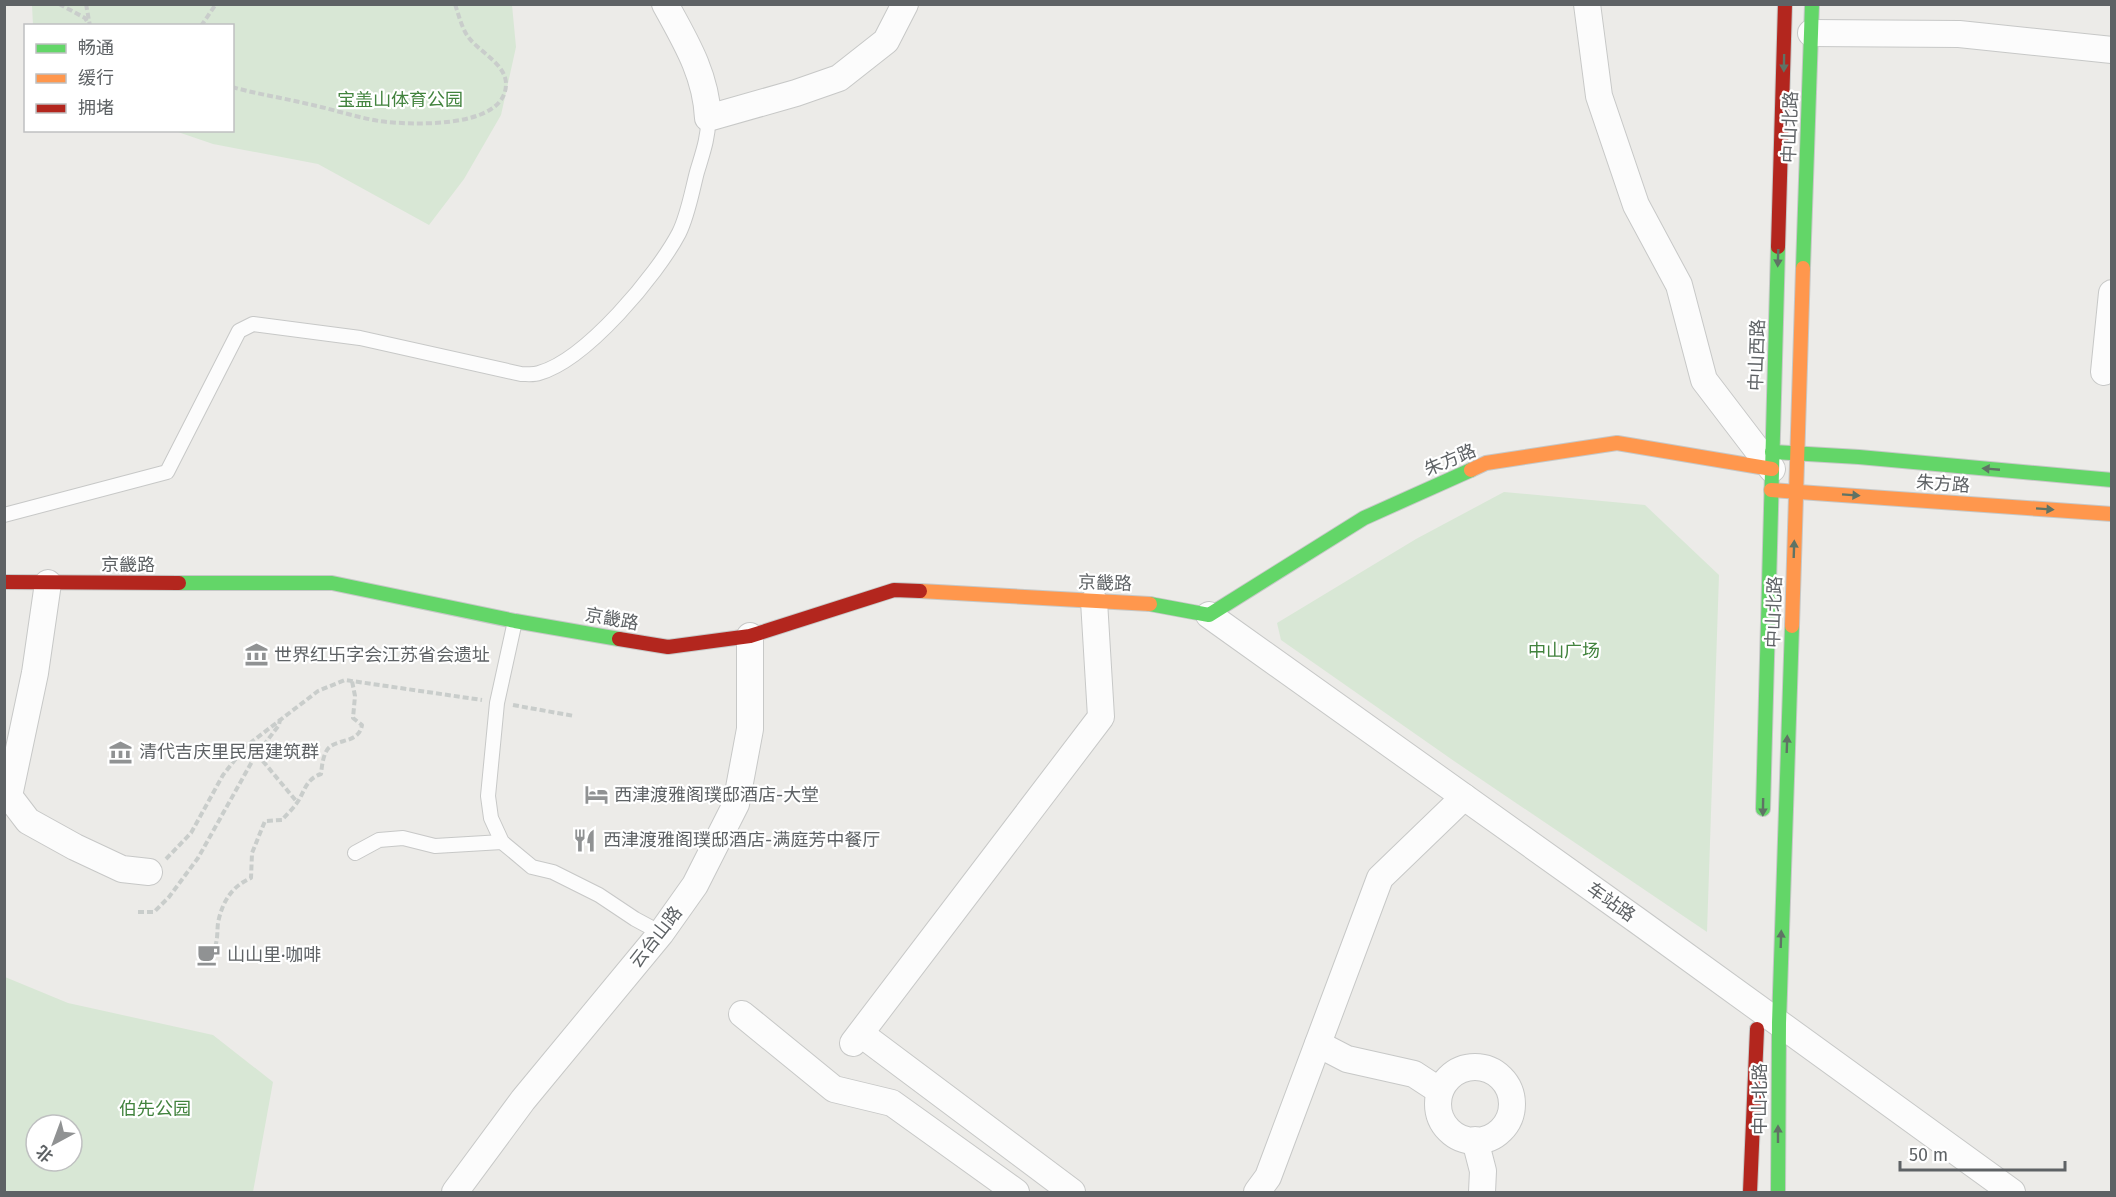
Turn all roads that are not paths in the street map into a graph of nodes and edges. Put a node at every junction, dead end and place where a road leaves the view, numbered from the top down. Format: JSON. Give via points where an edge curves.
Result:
{"nodes":[{"id":1,"x":905,"y":4,"type":"edge"},
{"id":2,"x":1587,"y":4,"type":"edge"},
{"id":3,"x":1785,"y":4,"type":"edge"},
{"id":4,"x":1812,"y":4,"type":"edge"},
{"id":5,"x":670,"y":9,"type":"edge"},
{"id":6,"x":1811,"y":33,"type":"junction"},
{"id":7,"x":2112,"y":50,"type":"edge"},
{"id":8,"x":708,"y":118,"type":"junction"},
{"id":9,"x":2112,"y":293,"type":"edge"},
{"id":10,"x":2104,"y":372,"type":"dead end"},
{"id":11,"x":1797,"y":453,"type":"junction"},
{"id":12,"x":1772,"y":470,"type":"junction"},
{"id":13,"x":2112,"y":480,"type":"edge"},
{"id":14,"x":1795,"y":490,"type":"junction"},
{"id":15,"x":2112,"y":514,"type":"edge"},
{"id":16,"x":4,"y":515,"type":"edge"},
{"id":17,"x":4,"y":582,"type":"edge"},
{"id":18,"x":48,"y":583,"type":"junction"},
{"id":19,"x":1094,"y":601,"type":"junction"},
{"id":20,"x":1209,"y":615,"type":"junction"},
{"id":21,"x":515,"y":621,"type":"junction"},
{"id":22,"x":750,"y":636,"type":"junction"},
{"id":23,"x":1464,"y":798,"type":"junction"},
{"id":24,"x":1763,"y":822,"type":"dead end"},
{"id":25,"x":502,"y":842,"type":"junction"},
{"id":26,"x":355,"y":853,"type":"dead end"},
{"id":27,"x":149,"y":872,"type":"road end"},
{"id":28,"x":661,"y":933,"type":"junction"},
{"id":29,"x":1758,"y":1002,"type":"junction"},
{"id":30,"x":742,"y":1014,"type":"dead end"},
{"id":31,"x":1779,"y":1023,"type":"junction"},
{"id":32,"x":1318,"y":1044,"type":"junction"},
{"id":33,"x":1440,"y":1091,"type":"junction"},
{"id":34,"x":1475,"y":1140,"type":"junction"},
{"id":35,"x":455,"y":1192,"type":"edge"},
{"id":36,"x":1016,"y":1192,"type":"edge"},
{"id":37,"x":1072,"y":1192,"type":"edge"},
{"id":38,"x":1257,"y":1192,"type":"edge"},
{"id":39,"x":1482,"y":1192,"type":"edge"},
{"id":40,"x":1750,"y":1192,"type":"edge"},
{"id":41,"x":1778,"y":1192,"type":"edge"},
{"id":42,"x":2012,"y":1192,"type":"edge"}],
"edges":[{"from":1,"to":8,"type":"street","via":[[886,41],[839,78]]},
{"from":2,"to":12,"type":"street","via":[[1599,96],[1636,205],[1679,285],[1704,380]]},
{"from":3,"to":12,"type":"main road","name":"中山西路","one_way":true},
{"from":4,"to":6,"type":"main road"},
{"from":5,"to":8,"type":"street","via":[[699,70],[707,96]]},
{"from":6,"to":7,"type":"street","via":[[1959,34]]},
{"from":6,"to":11,"type":"main road","name":"中山北路"},
{"from":8,"to":16,"type":"lane","via":[[703,153],[680,231],[635,297],[564,362],[539,373],[521,374],[360,338],[253,324],[239,331],[167,472]]},
{"from":9,"to":10,"type":"street"},
{"from":11,"to":12,"type":"main road","name":"朱方路"},
{"from":13,"to":11,"type":"main road","name":"朱方路","one_way":true},
{"from":11,"to":14,"type":"main road","name":"中山北路"},
{"from":12,"to":14,"type":"main road","name":"朱方路"},
{"from":12,"to":20,"type":"main road","name":"朱方路","via":[[1617,443],[1486,463],[1364,518]]},
{"from":12,"to":24,"type":"main road","name":"中山西路","one_way":true},
{"from":14,"to":15,"type":"main road","name":"朱方路","one_way":true},
{"from":31,"to":14,"type":"main road","name":"中山北路","one_way":true},
{"from":17,"to":18,"type":"main road","name":"京畿路"},
{"from":18,"to":21,"type":"main road","name":"京畿路","via":[[332,583]]},
{"from":18,"to":27,"type":"street","via":[[35,674],[9,796],[28,821],[66,842],[122,869]]},
{"from":19,"to":20,"type":"main road","name":"京畿路","via":[[1138,602]]},
{"from":19,"to":22,"type":"main road","name":"京畿路","via":[[894,590]]},
{"from":19,"to":37,"type":"street","via":[[1101,717],[857,1039]]},
{"from":20,"to":23,"type":"street","name":"车站路"},
{"from":21,"to":22,"type":"main road","name":"京畿路","via":[[668,647]]},
{"from":21,"to":25,"type":"lane","via":[[497,703],[488,796],[490,818]]},
{"from":22,"to":28,"type":"street","name":"云台山路","via":[[750,729],[736,804],[695,885]]},
{"from":23,"to":29,"type":"street","name":"车站路"},
{"from":23,"to":32,"type":"street","via":[[1380,878]]},
{"from":25,"to":26,"type":"lane","via":[[435,846],[403,838],[379,840]]},
{"from":25,"to":28,"type":"lane","via":[[532,867],[553,872],[599,895]]},
{"from":28,"to":35,"type":"street","name":"云台山路","via":[[523,1100]]},
{"from":29,"to":31,"type":"street","name":"车站路"},
{"from":29,"to":40,"type":"main road","name":"中山北路"},
{"from":30,"to":36,"type":"street","via":[[834,1089],[892,1103]]},
{"from":41,"to":31,"type":"main road","name":"中山北路","one_way":true},
{"from":31,"to":42,"type":"street","name":"车站路"},
{"from":32,"to":33,"type":"street","via":[[1347,1059],[1414,1074]]},
{"from":32,"to":38,"type":"street","via":[[1268,1177]]},
{"from":33,"to":34,"type":"street","via":[[1437,1103],[1446,1127],[1455,1135]]},
{"from":33,"to":34,"type":"street","via":[[1454,1073],[1465,1068],[1487,1069],[1505,1083],[1512,1106],[1509,1118],[1492,1137]]},
{"from":34,"to":39,"type":"street","via":[[1483,1171]]}]}
